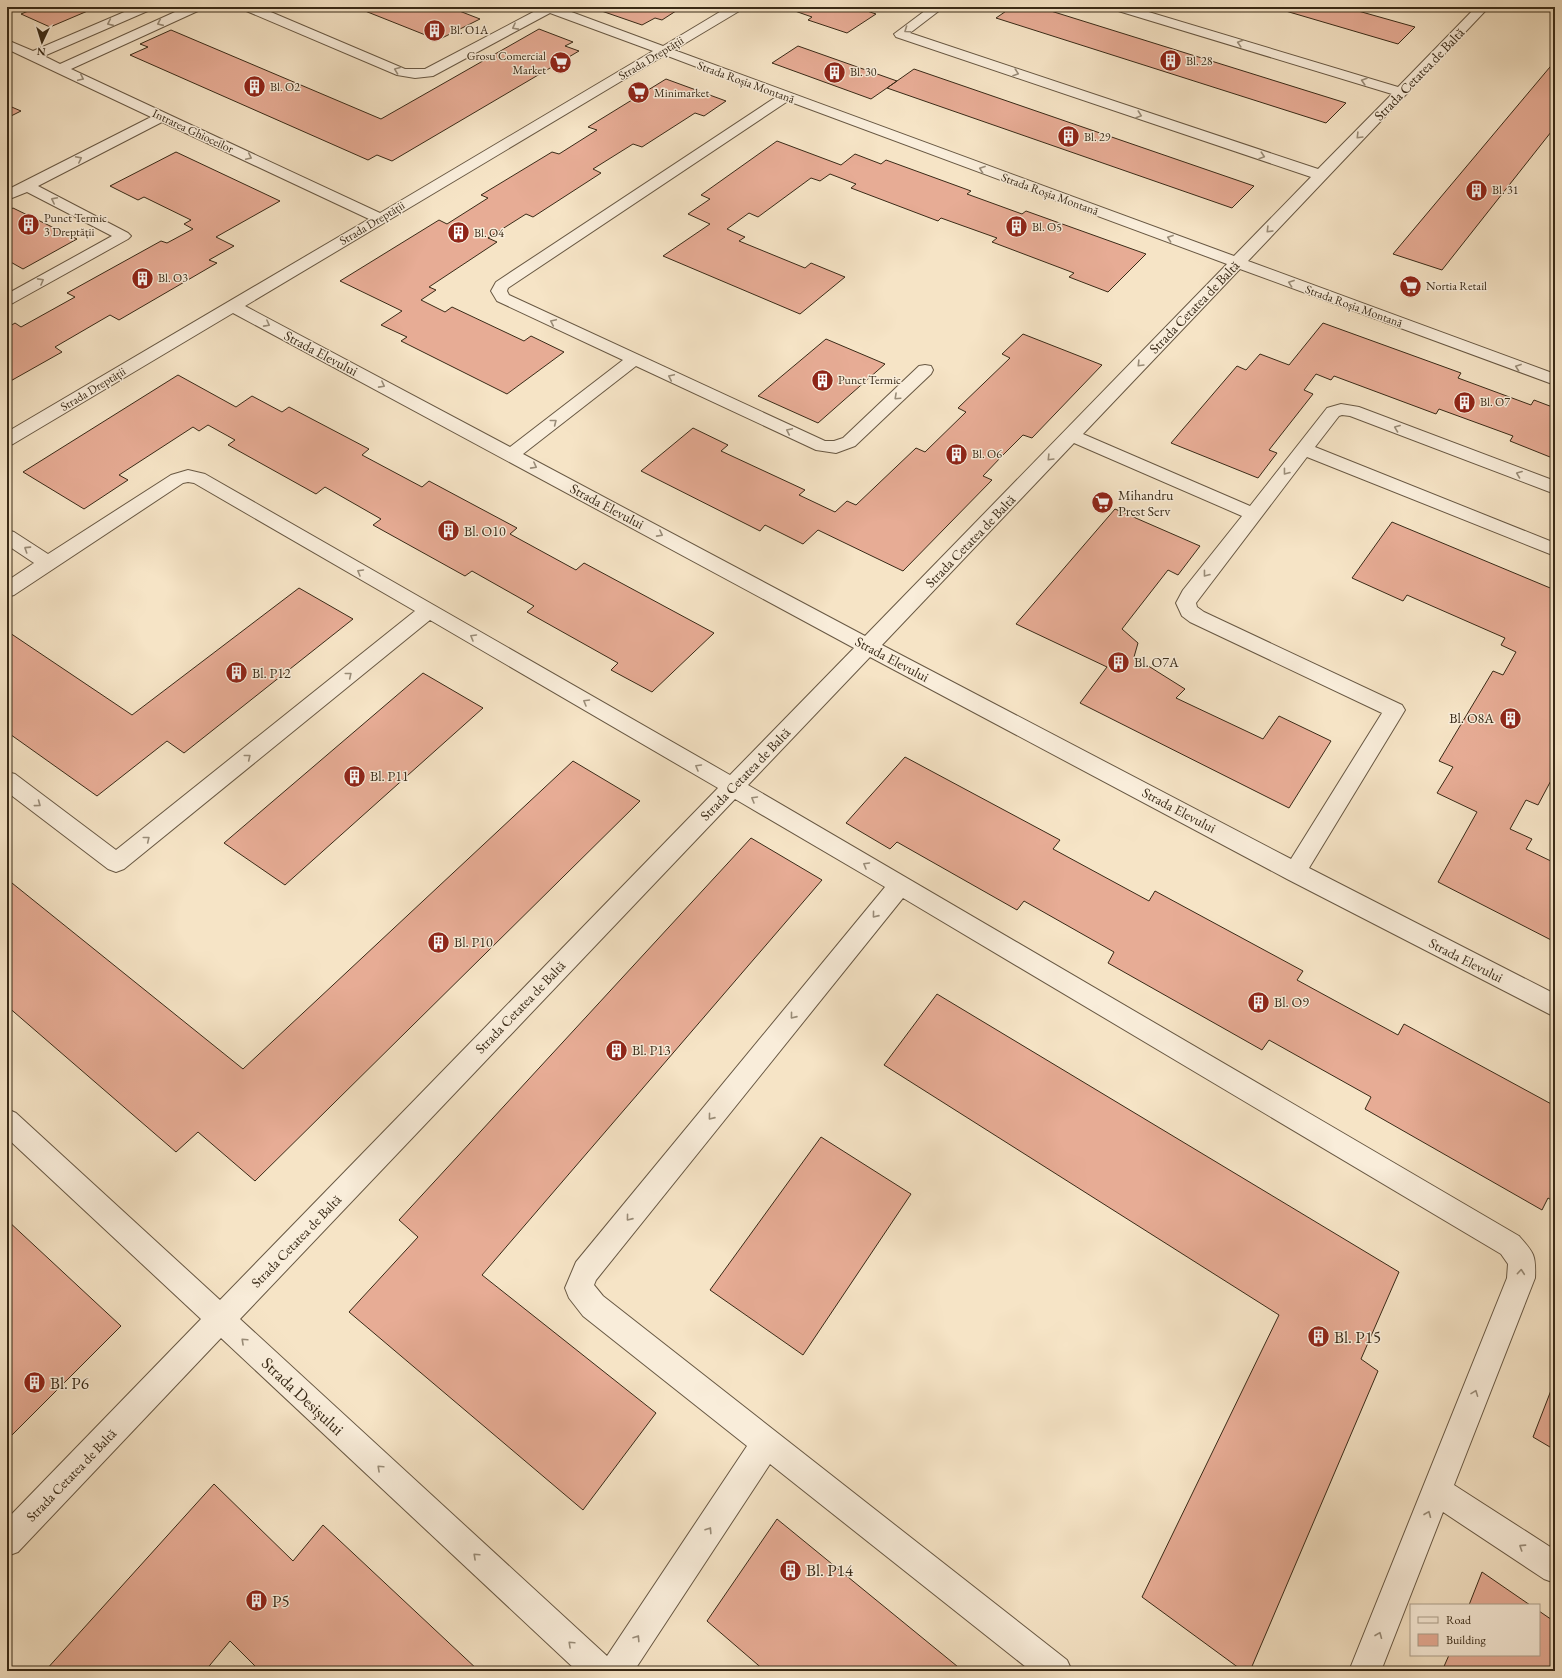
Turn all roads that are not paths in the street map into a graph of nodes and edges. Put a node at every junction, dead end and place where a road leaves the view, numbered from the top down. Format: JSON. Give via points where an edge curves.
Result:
{"nodes":[{"id":1,"x":146,"y":7,"type":"edge"},
{"id":2,"x":196,"y":7,"type":"edge"},
{"id":3,"x":248,"y":7,"type":"edge"},
{"id":4,"x":737,"y":7,"type":"edge"},
{"id":5,"x":938,"y":7,"type":"edge"},
{"id":6,"x":1119,"y":7,"type":"edge"},
{"id":7,"x":1483,"y":7,"type":"edge"},
{"id":8,"x":548,"y":8,"type":"edge"},
{"id":9,"x":7,"y":44,"type":"edge"},
{"id":10,"x":663,"y":51,"type":"junction"},
{"id":11,"x":34,"y":56,"type":"junction"},
{"id":12,"x":60,"y":69,"type":"junction"},
{"id":13,"x":1401,"y":92,"type":"junction"},
{"id":14,"x":786,"y":96,"type":"junction"},
{"id":15,"x":162,"y":117,"type":"junction"},
{"id":16,"x":1321,"y":175,"type":"junction"},
{"id":17,"x":27,"y":186,"type":"junction"},
{"id":18,"x":7,"y":196,"type":"edge"},
{"id":19,"x":379,"y":218,"type":"junction"},
{"id":20,"x":1237,"y":263,"type":"junction"},
{"id":21,"x":7,"y":300,"type":"edge"},
{"id":22,"x":233,"y":306,"type":"junction"},
{"id":23,"x":634,"y":360,"type":"junction"},
{"id":24,"x":925,"y":370,"type":"dead end"},
{"id":25,"x":1555,"y":380,"type":"edge"},
{"id":26,"x":1071,"y":435,"type":"junction"},
{"id":27,"x":7,"y":440,"type":"edge"},
{"id":28,"x":1304,"y":449,"type":"junction"},
{"id":29,"x":512,"y":454,"type":"junction"},
{"id":30,"x":1555,"y":488,"type":"edge"},
{"id":31,"x":1253,"y":514,"type":"junction"},
{"id":32,"x":7,"y":536,"type":"edge"},
{"id":33,"x":1555,"y":550,"type":"edge"},
{"id":34,"x":48,"y":563,"type":"junction"},
{"id":35,"x":7,"y":590,"type":"edge"},
{"id":36,"x":428,"y":611,"type":"junction"},
{"id":37,"x":868,"y":646,"type":"junction"},
{"id":38,"x":7,"y":780,"type":"edge"},
{"id":39,"x":732,"y":786,"type":"junction"},
{"id":40,"x":1295,"y":872,"type":"junction"},
{"id":41,"x":900,"y":885,"type":"junction"},
{"id":42,"x":1555,"y":1006,"type":"edge"},
{"id":43,"x":7,"y":1121,"type":"edge"},
{"id":44,"x":220,"y":1319,"type":"junction"},
{"id":45,"x":766,"y":1442,"type":"junction"},
{"id":46,"x":1437,"y":1491,"type":"junction"},
{"id":47,"x":7,"y":1541,"type":"edge"},
{"id":48,"x":1555,"y":1568,"type":"edge"},
{"id":49,"x":600,"y":1671,"type":"edge"},
{"id":50,"x":616,"y":1671,"type":"edge"},
{"id":51,"x":1056,"y":1671,"type":"edge"},
{"id":52,"x":1365,"y":1671,"type":"edge"}],
"edges":[{"from":1,"to":11,"type":"street","one_way":true},
{"from":2,"to":12,"type":"street","one_way":true},
{"from":8,"to":3,"type":"street","one_way":true,"via":[[428,73],[414,74],[402,72]]},
{"from":4,"to":10,"type":"street","name":"Strada Dreptății"},
{"from":5,"to":16,"type":"street","one_way":true,"via":[[900,34]]},
{"from":13,"to":6,"type":"street","one_way":true},
{"from":7,"to":13,"type":"street","name":"Strada Cetatea de Baltă"},
{"from":8,"to":10,"type":"street","name":"Strada Roșia Montană"},
{"from":9,"to":11,"type":"street","name":"Intrarea Ghioceilor"},
{"from":10,"to":14,"type":"street","name":"Strada Roșia Montană"},
{"from":10,"to":19,"type":"street","name":"Strada Dreptății"},
{"from":11,"to":12,"type":"street","name":"Intrarea Ghioceilor"},
{"from":12,"to":15,"type":"street","name":"Intrarea Ghioceilor","one_way":true},
{"from":13,"to":16,"type":"street","name":"Strada Cetatea de Baltă","one_way":true},
{"from":20,"to":14,"type":"street","name":"Strada Roșia Montană","one_way":true},
{"from":23,"to":14,"type":"street","one_way":true,"via":[[503,298],[499,291],[502,285]]},
{"from":17,"to":15,"type":"street","one_way":true},
{"from":15,"to":19,"type":"street","name":"Intrarea Ghioceilor","one_way":true},
{"from":16,"to":20,"type":"street","name":"Strada Cetatea de Baltă","one_way":true},
{"from":17,"to":18,"type":"street"},
{"from":21,"to":17,"type":"street","one_way":true,"via":[[123,236]]},
{"from":19,"to":22,"type":"street","name":"Strada Dreptății"},
{"from":25,"to":20,"type":"street","name":"Strada Roșia Montană","one_way":true},
{"from":20,"to":26,"type":"street","name":"Strada Cetatea de Baltă","one_way":true},
{"from":22,"to":27,"type":"street","name":"Strada Dreptății"},
{"from":22,"to":29,"type":"street","name":"Strada Elevului","one_way":true},
{"from":24,"to":23,"type":"street","one_way":true,"via":[[849,442],[836,447],[822,446]]},
{"from":29,"to":23,"type":"street","one_way":true},
{"from":26,"to":31,"type":"street"},
{"from":26,"to":37,"type":"street","name":"Strada Cetatea de Baltă","one_way":true},
{"from":30,"to":28,"type":"street","one_way":true,"via":[[1353,411],[1341,409],[1333,412]]},
{"from":28,"to":31,"type":"street","one_way":true},
{"from":28,"to":33,"type":"street"},
{"from":29,"to":37,"type":"street","name":"Strada Elevului","one_way":true},
{"from":31,"to":40,"type":"street","one_way":true,"via":[[1190,595],[1186,603],[1189,611],[1395,710]]},
{"from":34,"to":32,"type":"street","one_way":true},
{"from":34,"to":35,"type":"street"},
{"from":36,"to":34,"type":"street","one_way":true,"via":[[199,478],[188,476],[177,479]]},
{"from":38,"to":36,"type":"street","one_way":true,"via":[[116,863]]},
{"from":39,"to":36,"type":"street","one_way":true},
{"from":37,"to":39,"type":"street","name":"Strada Cetatea de Baltă"},
{"from":37,"to":40,"type":"street","name":"Strada Elevului"},
{"from":41,"to":39,"type":"street","one_way":true},
{"from":39,"to":44,"type":"street","name":"Strada Cetatea de Baltă"},
{"from":40,"to":42,"type":"street","name":"Strada Elevului"},
{"from":41,"to":45,"type":"street","one_way":true,"via":[[586,1271],[579,1288],[593,1306]]},
{"from":46,"to":41,"type":"street","one_way":true,"via":[[1521,1278],[1522,1260],[1510,1245]]},
{"from":43,"to":44,"type":"street","name":"Strada Desișului"},
{"from":44,"to":47,"type":"street","name":"Strada Cetatea de Baltă"},
{"from":49,"to":44,"type":"street","name":"Strada Desișului","one_way":true},
{"from":50,"to":45,"type":"street","one_way":true},
{"from":45,"to":51,"type":"street"},
{"from":48,"to":46,"type":"street","one_way":true},
{"from":52,"to":46,"type":"street","one_way":true}]}
